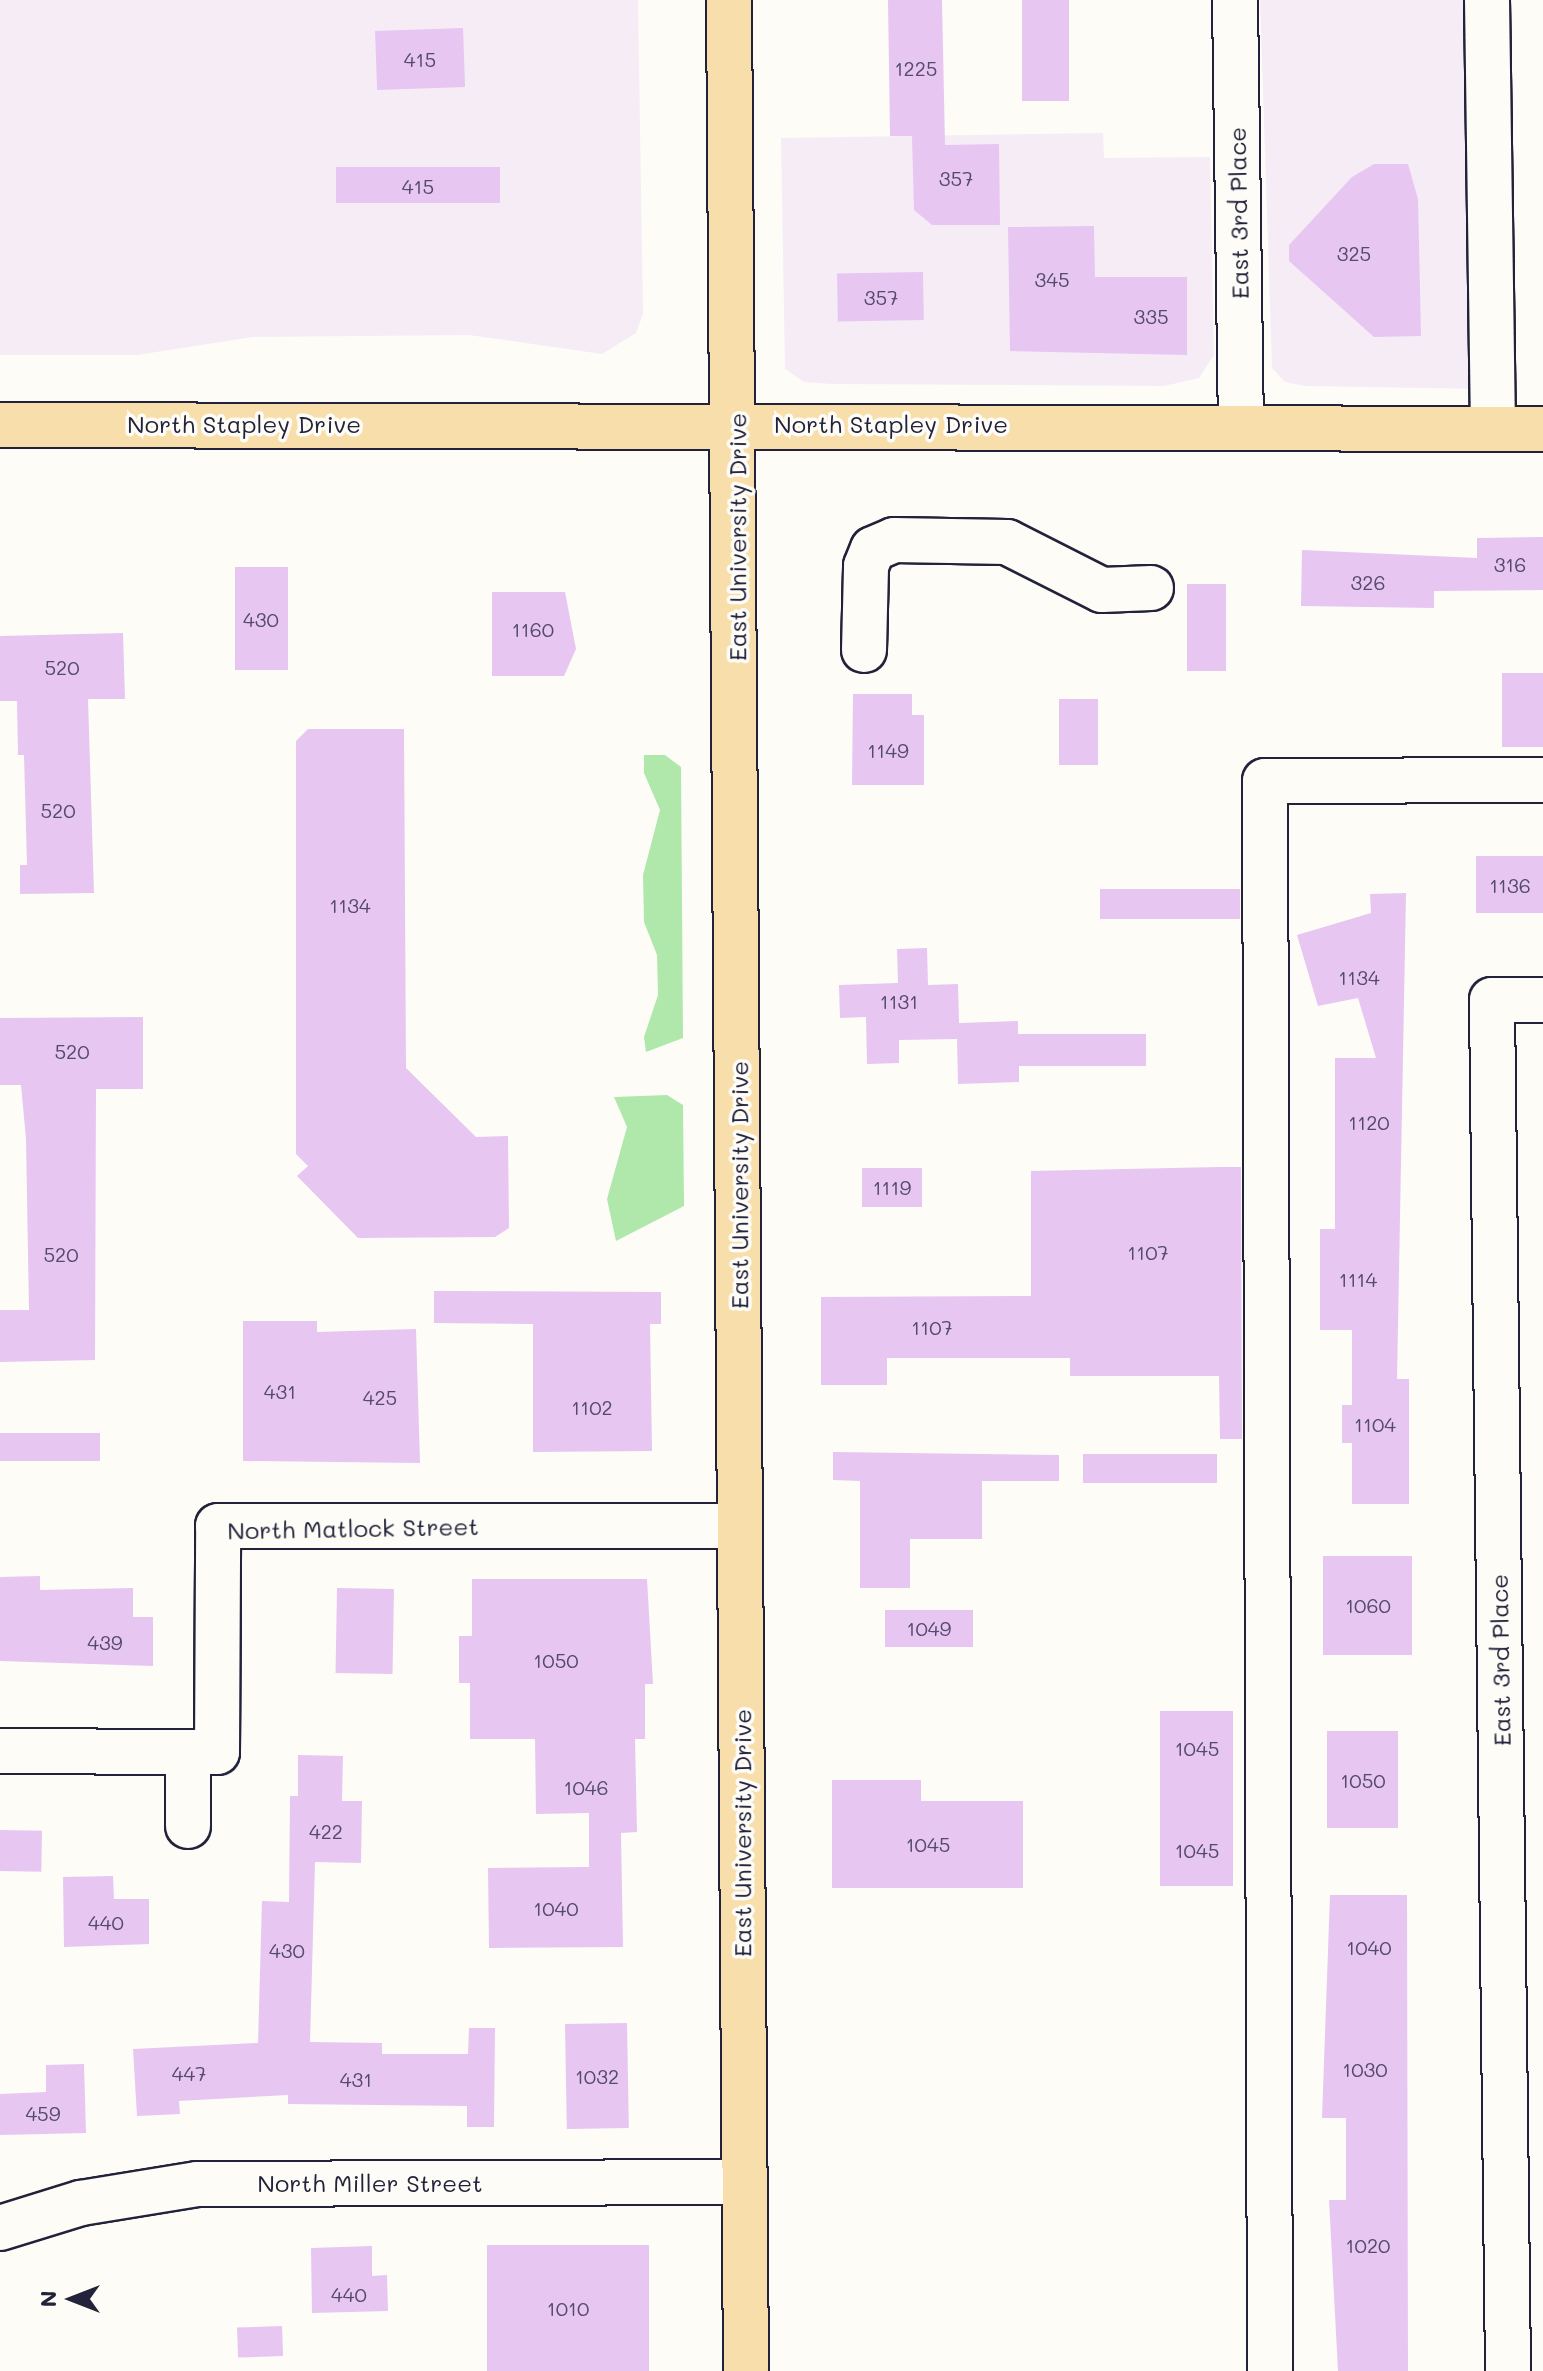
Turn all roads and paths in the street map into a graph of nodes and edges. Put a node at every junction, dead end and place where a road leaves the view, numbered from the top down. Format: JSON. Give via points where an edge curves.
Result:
{"nodes":[{"id":1,"x":729,"y":0,"type":"edge"},
{"id":2,"x":1235,"y":0,"type":"edge"},
{"id":3,"x":1487,"y":0,"type":"edge"},
{"id":4,"x":736,"y":423,"type":"junction"},
{"id":5,"x":0,"y":425,"type":"edge"},
{"id":6,"x":1241,"y":427,"type":"junction"},
{"id":7,"x":1493,"y":428,"type":"junction"},
{"id":8,"x":1543,"y":429,"type":"edge"},
{"id":9,"x":1151,"y":588,"type":"dead end"},
{"id":10,"x":864,"y":650,"type":"dead end"},
{"id":11,"x":1543,"y":780,"type":"edge"},
{"id":12,"x":1543,"y":1000,"type":"edge"},
{"id":13,"x":740,"y":1526,"type":"junction"},
{"id":14,"x":0,"y":1751,"type":"edge"},
{"id":15,"x":188,"y":1752,"type":"junction"},
{"id":16,"x":188,"y":1826,"type":"dead end"},
{"id":17,"x":744,"y":2182,"type":"junction"},
{"id":18,"x":0,"y":2228,"type":"edge"},
{"id":19,"x":1525,"y":2298,"type":"edge"},
{"id":20,"x":746,"y":2371,"type":"edge"},
{"id":21,"x":1270,"y":2371,"type":"edge"},
{"id":22,"x":1508,"y":2371,"type":"edge"}],
"edges":[{"from":1,"to":4,"type":"main road","name":"East University Drive"},
{"from":2,"to":6,"type":"street","name":"East 3rd Place"},
{"from":3,"to":7,"type":"street"},
{"from":4,"to":5,"type":"main road","name":"North Stapley Drive"},
{"from":4,"to":6,"type":"main road","name":"North Stapley Drive"},
{"from":4,"to":13,"type":"main road","name":"East University Drive"},
{"from":6,"to":7,"type":"main road","name":"North Stapley Drive"},
{"from":7,"to":8,"type":"main road","name":"North Stapley Drive"},
{"from":9,"to":10,"type":"street","via":[[1102,590],[1007,542],[894,540],[873,549],[866,566]]},
{"from":11,"to":21,"type":"street","via":[[1265,781]]},
{"from":12,"to":19,"type":"street","name":"East 3rd Place","via":[[1492,1000]]},
{"from":13,"to":15,"type":"street","name":"North Matlock Street","via":[[218,1526],[217,1752]]},
{"from":13,"to":17,"type":"main road","name":"East University Drive"},
{"from":14,"to":15,"type":"street","name":"North Matlock Street"},
{"from":15,"to":16,"type":"street"},
{"from":17,"to":18,"type":"street","name":"North Miller Street","via":[[197,2184],[81,2203]]},
{"from":17,"to":20,"type":"main road","name":"East University Drive"},
{"from":19,"to":22,"type":"street","name":"East 3rd Place"}]}
